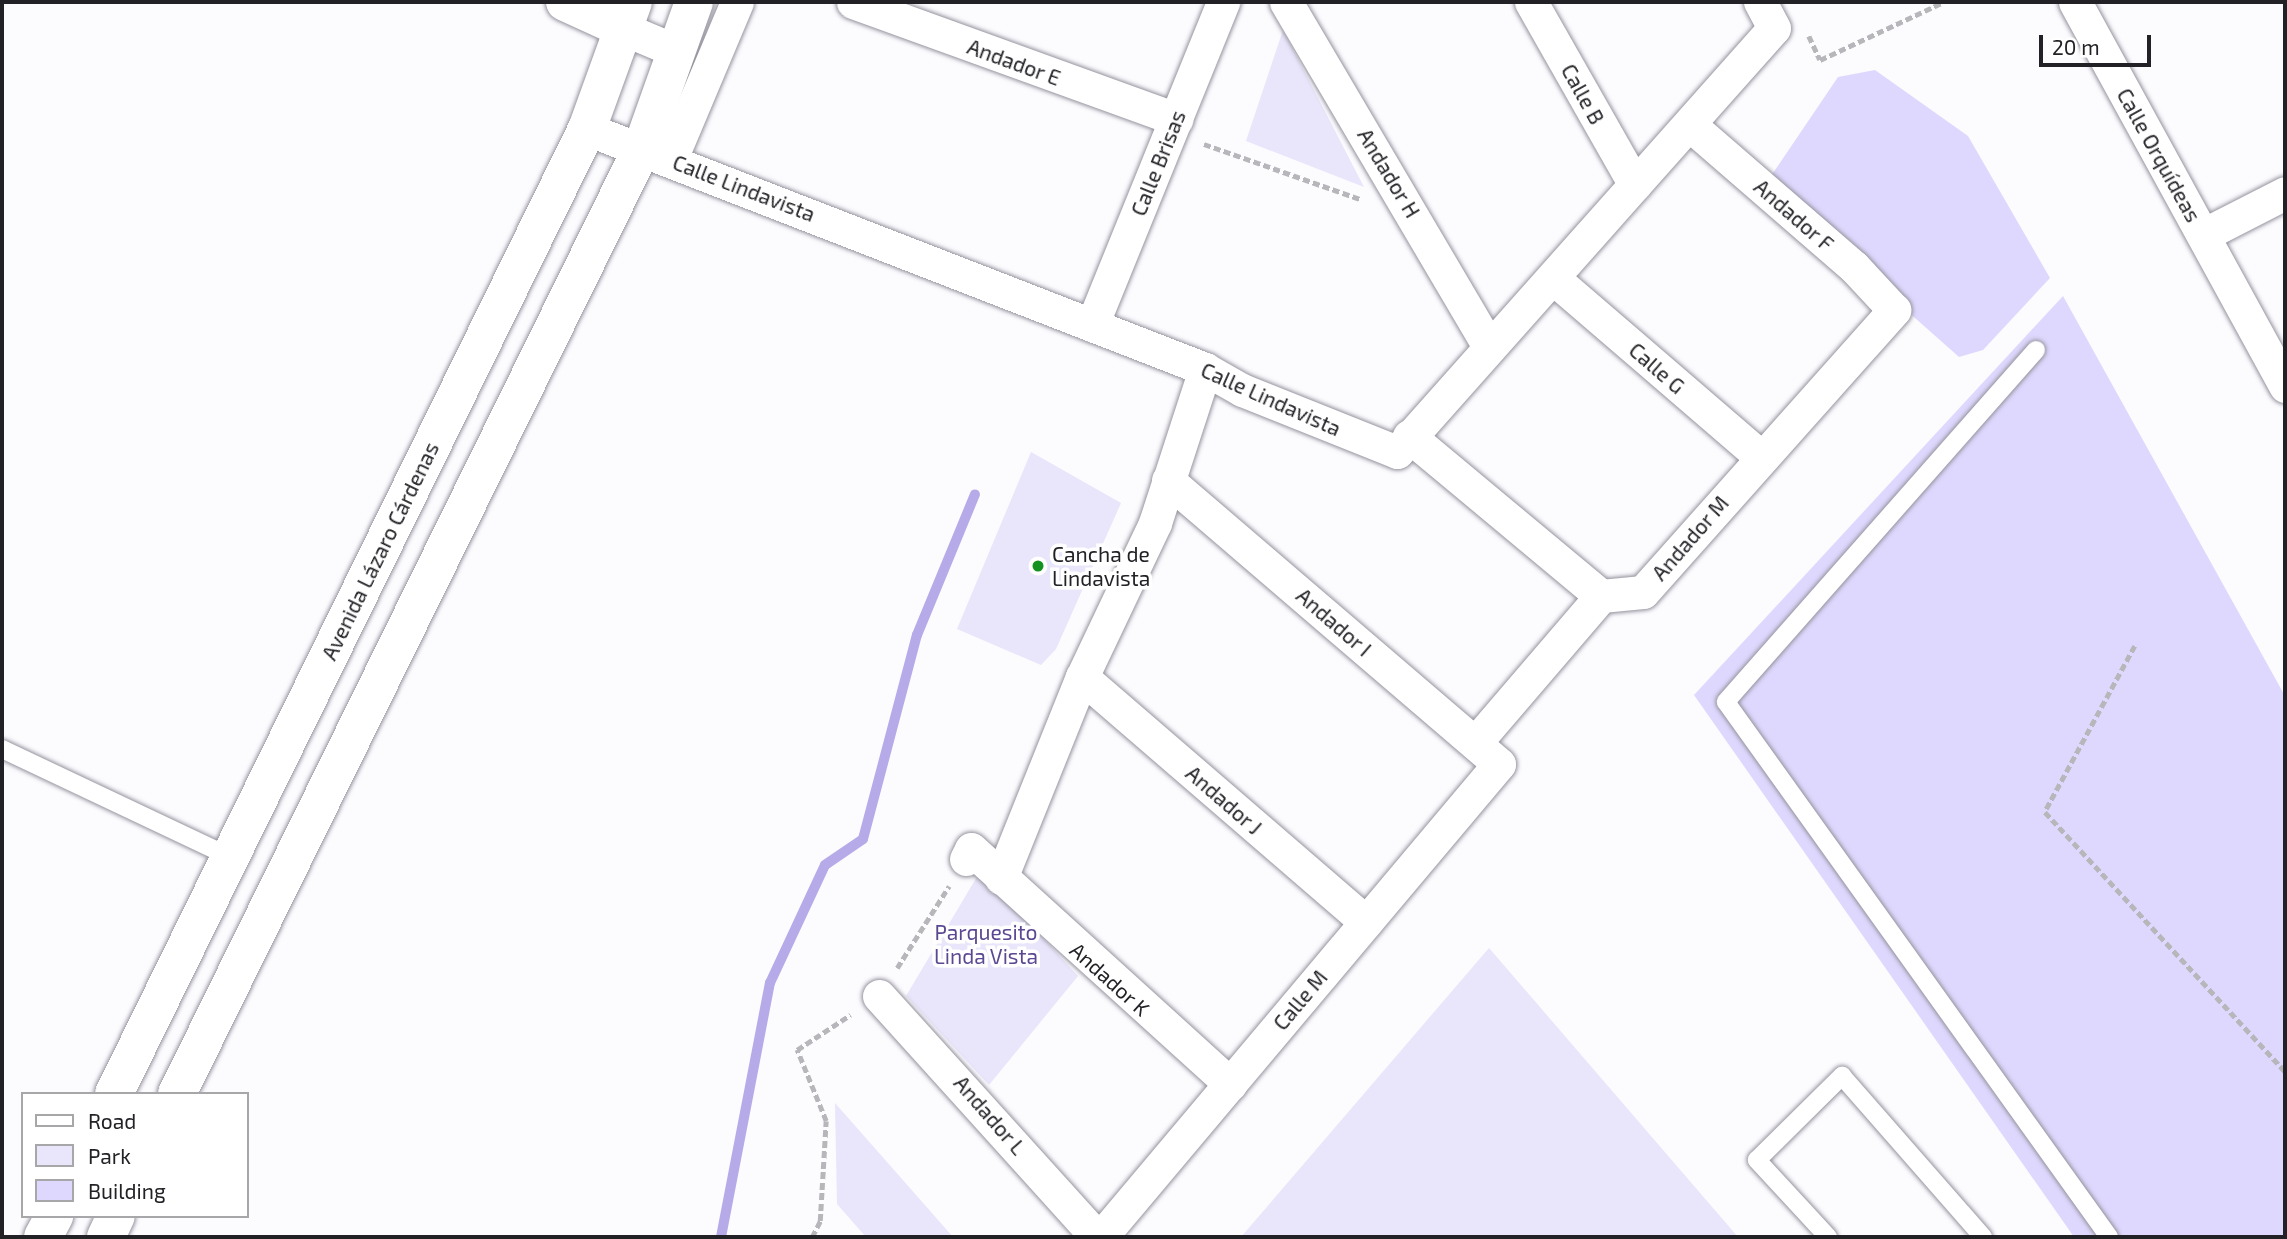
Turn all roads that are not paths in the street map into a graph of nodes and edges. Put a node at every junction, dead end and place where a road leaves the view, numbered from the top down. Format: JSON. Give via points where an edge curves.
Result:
{"nodes":[{"id":1,"x":565,"y":2,"type":"edge"},
{"id":2,"x":694,"y":2,"type":"edge"},
{"id":3,"x":737,"y":2,"type":"edge"},
{"id":4,"x":853,"y":2,"type":"edge"},
{"id":5,"x":1223,"y":2,"type":"edge"},
{"id":6,"x":1286,"y":2,"type":"edge"},
{"id":7,"x":1531,"y":2,"type":"edge"},
{"id":8,"x":2075,"y":2,"type":"edge"},
{"id":9,"x":629,"y":15,"type":"edge"},
{"id":10,"x":1767,"y":15,"type":"edge"},
{"id":11,"x":676,"y":51,"type":"junction"},
{"id":12,"x":1689,"y":124,"type":"junction"},
{"id":13,"x":587,"y":129,"type":"junction"},
{"id":14,"x":1186,"y":130,"type":"junction"},
{"id":15,"x":656,"y":154,"type":"junction"},
{"id":16,"x":1635,"y":185,"type":"junction"},
{"id":17,"x":2285,"y":193,"type":"edge"},
{"id":18,"x":2203,"y":235,"type":"junction"},
{"id":19,"x":1553,"y":278,"type":"junction"},
{"id":20,"x":1894,"y":310,"type":"joint"},
{"id":21,"x":1093,"y":325,"type":"junction"},
{"id":22,"x":1488,"y":345,"type":"junction"},
{"id":23,"x":2036,"y":350,"type":"dead end"},
{"id":24,"x":1205,"y":369,"type":"junction"},
{"id":25,"x":2285,"y":386,"type":"edge"},
{"id":26,"x":1409,"y":436,"type":"junction"},
{"id":27,"x":1761,"y":457,"type":"junction"},
{"id":28,"x":1168,"y":480,"type":"junction"},
{"id":29,"x":1601,"y":596,"type":"junction"},
{"id":30,"x":1082,"y":677,"type":"junction"},
{"id":31,"x":2,"y":749,"type":"edge"},
{"id":32,"x":1487,"y":753,"type":"junction"},
{"id":33,"x":230,"y":857,"type":"junction"},
{"id":34,"x":966,"y":859,"type":"road end"},
{"id":35,"x":1001,"y":878,"type":"junction"},
{"id":36,"x":1366,"y":922,"type":"junction"},
{"id":37,"x":879,"y":996,"type":"road end"},
{"id":38,"x":1230,"y":1084,"type":"junction"},
{"id":39,"x":115,"y":1092,"type":"edge"},
{"id":40,"x":178,"y":1092,"type":"edge"},
{"id":41,"x":53,"y":1218,"type":"edge"},
{"id":42,"x":115,"y":1218,"type":"edge"},
{"id":43,"x":43,"y":1237,"type":"edge"},
{"id":44,"x":106,"y":1237,"type":"edge"},
{"id":45,"x":1099,"y":1237,"type":"edge"},
{"id":46,"x":1828,"y":1237,"type":"edge"},
{"id":47,"x":1983,"y":1237,"type":"edge"},
{"id":48,"x":2109,"y":1237,"type":"edge"}],
"edges":[{"from":1,"to":9,"type":"main road"},
{"from":2,"to":11,"type":"main road"},
{"from":3,"to":15,"type":"street"},
{"from":4,"to":14,"type":"street","name":"Andador E"},
{"from":5,"to":14,"type":"street","name":"Calle Brisas"},
{"from":6,"to":22,"type":"street","name":"Andador H"},
{"from":7,"to":16,"type":"street","name":"Calle B"},
{"from":8,"to":18,"type":"street","name":"Calle Orquídeas"},
{"from":9,"to":11,"type":"street"},
{"from":9,"to":13,"type":"main road","name":"Avenida Lázaro Cárdenas"},
{"from":10,"to":12,"type":"street","name":"Calle Lindavista"},
{"from":11,"to":15,"type":"main road"},
{"from":12,"to":16,"type":"street","name":"Calle Lindavista"},
{"from":12,"to":20,"type":"street","name":"Andador F","via":[[1854,267]]},
{"from":13,"to":15,"type":"street","name":"Calle Lindavista"},
{"from":13,"to":33,"type":"main road","name":"Avenida Lázaro Cárdenas"},
{"from":14,"to":21,"type":"street","name":"Calle Brisas"},
{"from":15,"to":21,"type":"street","name":"Calle Lindavista"},
{"from":15,"to":40,"type":"main road"},
{"from":16,"to":19,"type":"street","name":"Calle Lindavista"},
{"from":17,"to":18,"type":"street"},
{"from":18,"to":25,"type":"street","name":"Calle Orquídeas"},
{"from":19,"to":22,"type":"street","name":"Calle Lindavista"},
{"from":19,"to":27,"type":"street","name":"Calle G"},
{"from":20,"to":27,"type":"street","name":"Andador M"},
{"from":21,"to":24,"type":"street","name":"Calle Lindavista"},
{"from":22,"to":26,"type":"street","name":"Calle Lindavista"},
{"from":23,"to":48,"type":"lane","via":[[1726,702]]},
{"from":24,"to":26,"type":"street","name":"Calle Lindavista","via":[[1242,390],[1397,452]]},
{"from":24,"to":28,"type":"street"},
{"from":26,"to":29,"type":"street"},
{"from":27,"to":29,"type":"street","name":"Andador M","via":[[1643,592]]},
{"from":28,"to":30,"type":"street","via":[[1155,523]]},
{"from":28,"to":32,"type":"street","name":"Andador I"},
{"from":29,"to":32,"type":"street"},
{"from":30,"to":35,"type":"street"},
{"from":30,"to":36,"type":"street","name":"Andador J"},
{"from":31,"to":33,"type":"lane"},
{"from":32,"to":36,"type":"street","name":"Calle M"},
{"from":33,"to":39,"type":"main road","name":"Avenida Lázaro Cárdenas"},
{"from":34,"to":35,"type":"street","name":"Andador K","via":[[971,849]]},
{"from":35,"to":38,"type":"street","name":"Andador K"},
{"from":36,"to":38,"type":"street","name":"Calle M"},
{"from":37,"to":45,"type":"street","name":"Andador L"},
{"from":38,"to":45,"type":"street","name":"Calle M"},
{"from":41,"to":43,"type":"main road"},
{"from":42,"to":44,"type":"main road"},
{"from":46,"to":47,"type":"lane","via":[[1757,1160],[1842,1076]]}]}
